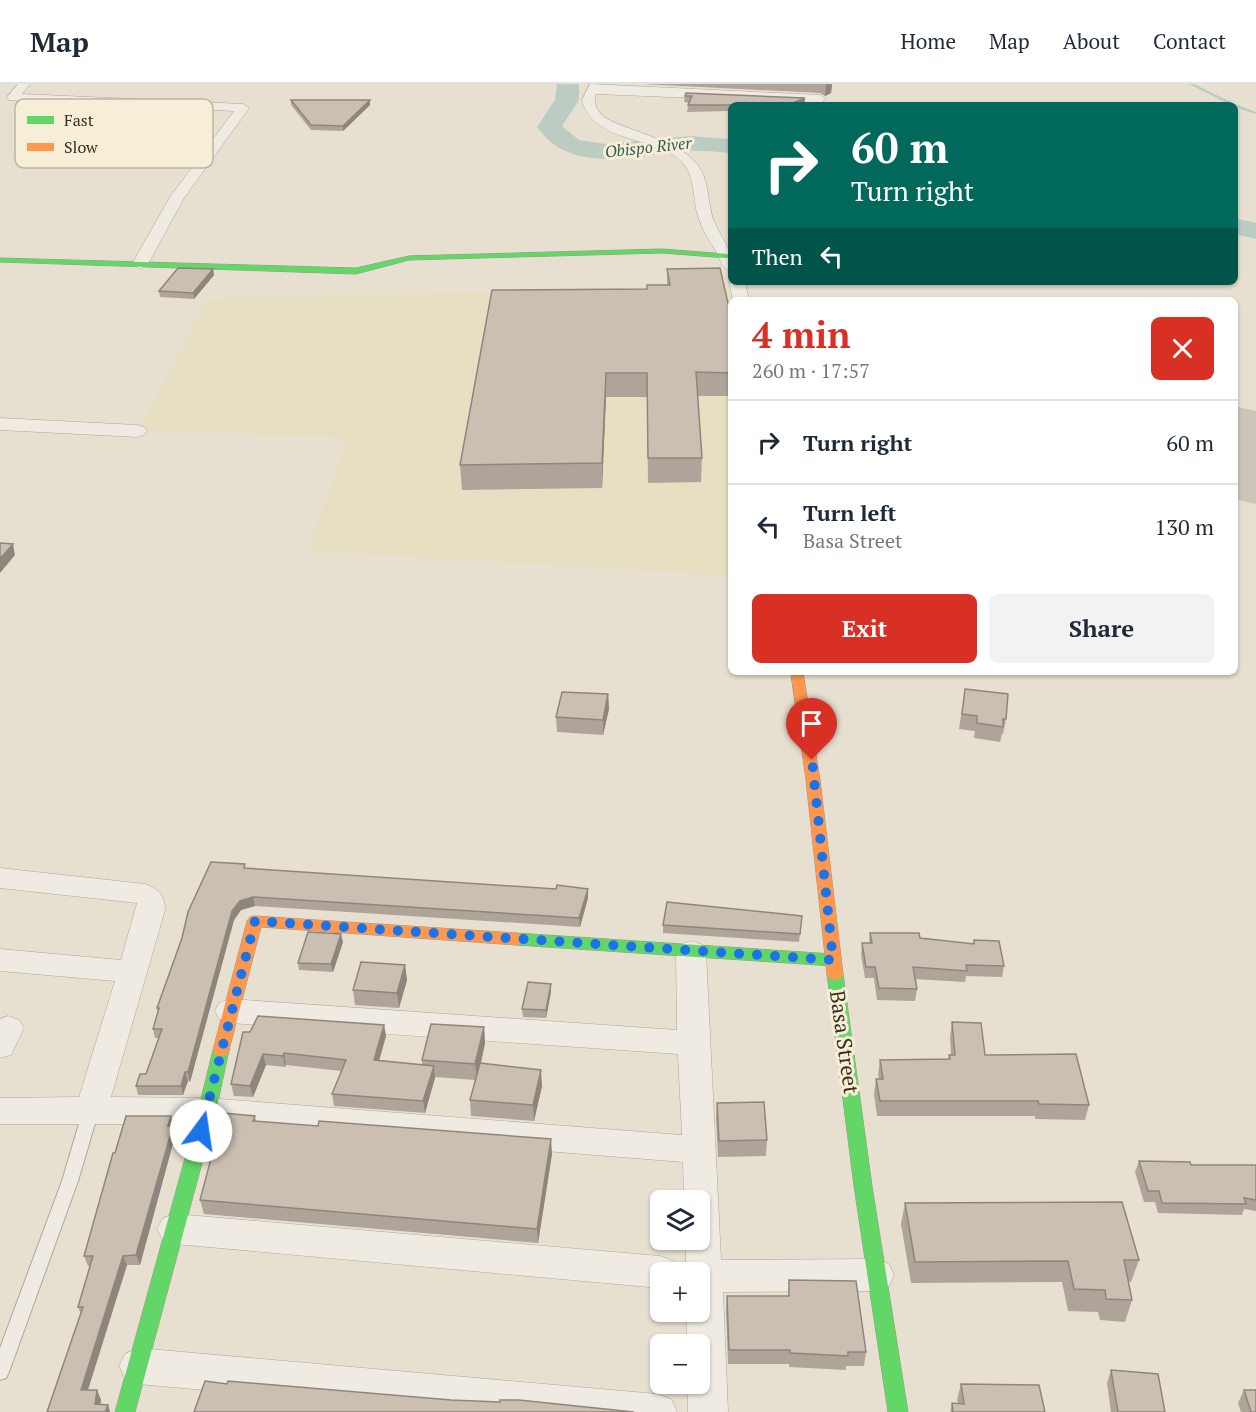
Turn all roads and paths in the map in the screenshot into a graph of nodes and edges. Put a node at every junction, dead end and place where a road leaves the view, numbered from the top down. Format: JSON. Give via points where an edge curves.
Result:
{"nodes":[{"id":1,"x":24,"y":84,"type":"edge"},
{"id":2,"x":595,"y":86,"type":"edge"},
{"id":3,"x":55,"y":99,"type":"edge"},
{"id":4,"x":820,"y":99,"type":"dead end"},
{"id":5,"x":213,"y":107,"type":"edge"},
{"id":6,"x":213,"y":148,"type":"edge"},
{"id":7,"x":199,"y":168,"type":"edge"},
{"id":8,"x":728,"y":259,"type":"edge"},
{"id":9,"x":0,"y":260,"type":"edge"},
{"id":10,"x":728,"y":261,"type":"edge"},
{"id":11,"x":140,"y":264,"type":"junction"},
{"id":12,"x":0,"y":424,"type":"edge"},
{"id":13,"x":137,"y":431,"type":"dead end"},
{"id":14,"x":798,"y":675,"type":"edge"},
{"id":15,"x":0,"y":878,"type":"edge"},
{"id":16,"x":691,"y":952,"type":"junction"},
{"id":17,"x":0,"y":960,"type":"edge"},
{"id":18,"x":833,"y":960,"type":"junction"},
{"id":19,"x":133,"y":972,"type":"junction"},
{"id":20,"x":230,"y":1011,"type":"junction"},
{"id":21,"x":693,"y":1043,"type":"junction"},
{"id":22,"x":92,"y":1110,"type":"junction"},
{"id":23,"x":0,"y":1111,"type":"edge"},
{"id":24,"x":207,"y":1111,"type":"junction"},
{"id":25,"x":700,"y":1150,"type":"junction"},
{"id":26,"x":175,"y":1229,"type":"junction"},
{"id":27,"x":702,"y":1262,"type":"edge"},
{"id":28,"x":650,"y":1271,"type":"edge"},
{"id":29,"x":876,"y":1275,"type":"junction"},
{"id":30,"x":710,"y":1276,"type":"edge"},
{"id":31,"x":704,"y":1322,"type":"edge"},
{"id":32,"x":138,"y":1366,"type":"junction"},
{"id":33,"x":0,"y":1372,"type":"edge"},
{"id":34,"x":125,"y":1412,"type":"edge"},
{"id":35,"x":657,"y":1412,"type":"edge"},
{"id":36,"x":708,"y":1412,"type":"edge"},
{"id":37,"x":898,"y":1412,"type":"edge"}],
"edges":[{"from":1,"to":3,"type":"street","via":[[13,97]]},
{"from":2,"to":4,"type":"street"},
{"from":2,"to":8,"type":"street","via":[[588,99],[595,117],[689,161],[695,171],[705,217]]},
{"from":5,"to":6,"type":"street","via":[[243,108]]},
{"from":7,"to":11,"type":"street","via":[[177,197]]},
{"from":9,"to":11,"type":"street"},
{"from":10,"to":11,"type":"street","via":[[662,251],[409,258],[356,271]]},
{"from":12,"to":13,"type":"street"},
{"from":14,"to":18,"type":"street","name":"Basa Street","via":[[812,760]]},
{"from":15,"to":19,"type":"street","via":[[145,894],[152,909]]},
{"from":16,"to":18,"type":"street"},
{"from":16,"to":20,"type":"street","via":[[255,921]]},
{"from":16,"to":21,"type":"street"},
{"from":17,"to":19,"type":"street"},
{"from":18,"to":29,"type":"street","name":"Basa Street"},
{"from":19,"to":22,"type":"street"},
{"from":20,"to":21,"type":"street"},
{"from":20,"to":24,"type":"street"},
{"from":21,"to":25,"type":"street"},
{"from":22,"to":23,"type":"street"},
{"from":22,"to":24,"type":"street"},
{"from":22,"to":33,"type":"lane"},
{"from":24,"to":25,"type":"street"},
{"from":24,"to":26,"type":"street"},
{"from":25,"to":27,"type":"street"},
{"from":26,"to":28,"type":"street"},
{"from":26,"to":32,"type":"street"},
{"from":29,"to":30,"type":"street"},
{"from":29,"to":37,"type":"street","name":"Basa Street"},
{"from":31,"to":36,"type":"street"},
{"from":32,"to":34,"type":"street"},
{"from":32,"to":35,"type":"street"}]}
